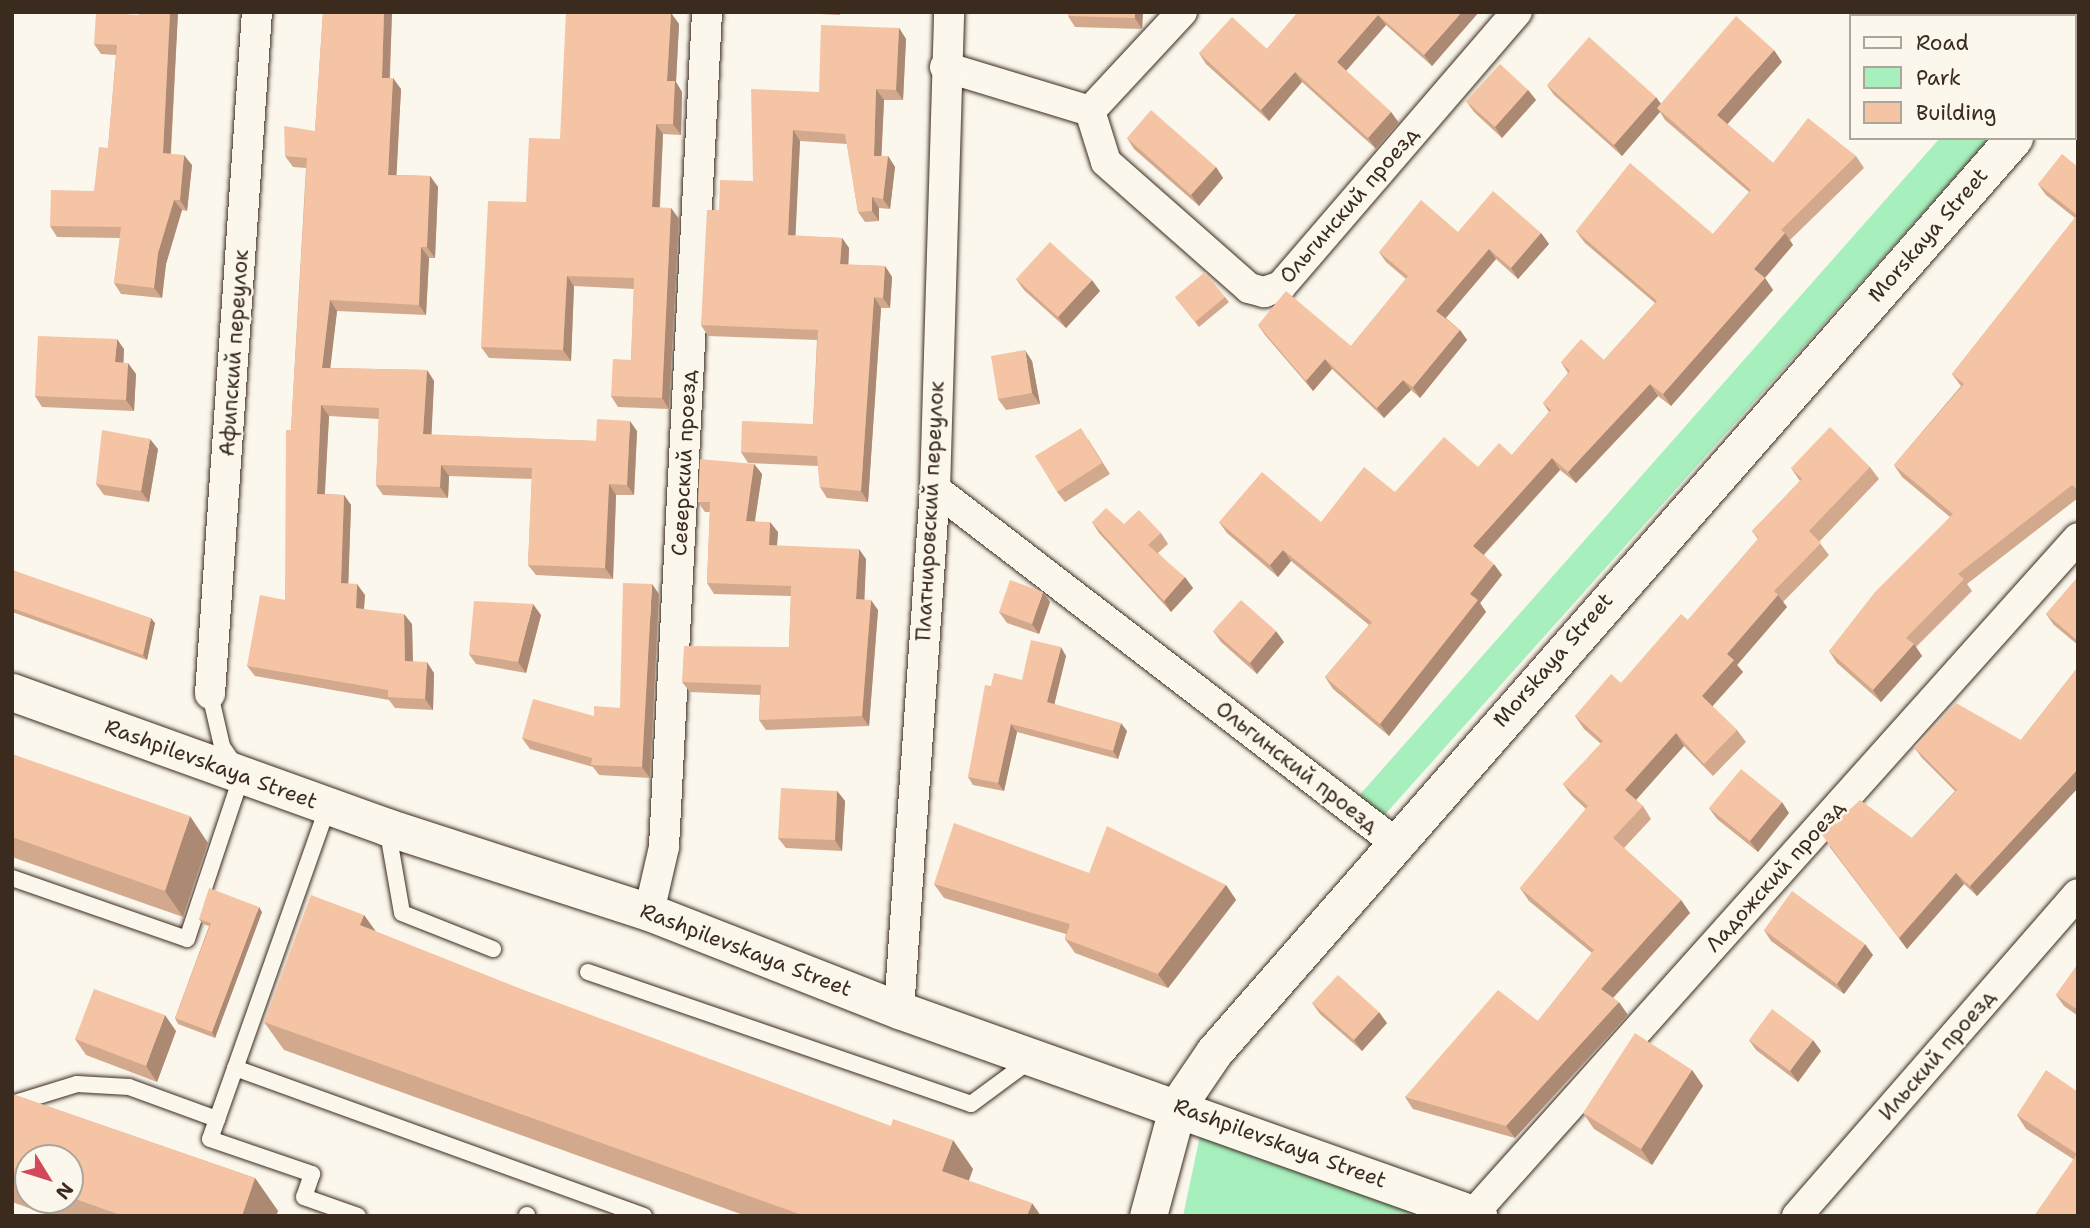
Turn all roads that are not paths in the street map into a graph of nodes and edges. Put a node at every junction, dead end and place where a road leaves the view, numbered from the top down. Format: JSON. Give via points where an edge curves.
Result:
{"nodes":[{"id":1,"x":257,"y":12,"type":"edge"},
{"id":2,"x":706,"y":12,"type":"edge"},
{"id":3,"x":949,"y":12,"type":"edge"},
{"id":4,"x":1182,"y":12,"type":"edge"},
{"id":5,"x":1517,"y":12,"type":"edge"},
{"id":6,"x":945,"y":67,"type":"junction"},
{"id":7,"x":1090,"y":111,"type":"junction"},
{"id":8,"x":2012,"y":140,"type":"edge"},
{"id":9,"x":935,"y":489,"type":"junction"},
{"id":10,"x":2078,"y":538,"type":"edge"},
{"id":11,"x":12,"y":692,"type":"edge"},
{"id":12,"x":210,"y":694,"type":"joint"},
{"id":13,"x":242,"y":775,"type":"junction"},
{"id":14,"x":328,"y":806,"type":"junction"},
{"id":15,"x":387,"y":827,"type":"junction"},
{"id":16,"x":1393,"y":841,"type":"junction"},
{"id":17,"x":12,"y":878,"type":"edge"},
{"id":18,"x":2078,"y":894,"type":"edge"},
{"id":19,"x":649,"y":912,"type":"junction"},
{"id":20,"x":493,"y":949,"type":"dead end"},
{"id":21,"x":588,"y":972,"type":"dead end"},
{"id":22,"x":900,"y":1010,"type":"junction"},
{"id":23,"x":1034,"y":1058,"type":"junction"},
{"id":24,"x":235,"y":1068,"type":"junction"},
{"id":25,"x":12,"y":1104,"type":"edge"},
{"id":26,"x":1178,"y":1105,"type":"junction"},
{"id":27,"x":216,"y":1119,"type":"junction"},
{"id":28,"x":1475,"y":1215,"type":"edge"},
{"id":29,"x":358,"y":1216,"type":"edge"},
{"id":30,"x":644,"y":1216,"type":"edge"},
{"id":31,"x":1148,"y":1216,"type":"edge"},
{"id":32,"x":1797,"y":1216,"type":"edge"}],
"edges":[{"from":1,"to":12,"type":"street","name":"Афипский переулок"},
{"from":2,"to":19,"type":"street","name":"Северский проезд","via":[[664,847]]},
{"from":3,"to":6,"type":"street","name":"Платнировский переулок"},
{"from":4,"to":7,"type":"street"},
{"from":5,"to":7,"type":"street","name":"Ольгинский проезд","via":[[1281,286],[1264,292],[1249,288],[1106,162]]},
{"from":6,"to":7,"type":"street"},
{"from":6,"to":9,"type":"street","name":"Платнировский переулок"},
{"from":8,"to":16,"type":"street","name":"Morskaya Street"},
{"from":9,"to":16,"type":"street","name":"Ольгинский проезд"},
{"from":9,"to":22,"type":"street","name":"Платнировский переулок"},
{"from":10,"to":28,"type":"street","name":"Ладожский проезд"},
{"from":11,"to":13,"type":"street","name":"Rashpilevskaya Street"},
{"from":12,"to":13,"type":"lane","via":[[222,746]]},
{"from":13,"to":14,"type":"street","name":"Rashpilevskaya Street"},
{"from":13,"to":17,"type":"lane","via":[[187,939]]},
{"from":14,"to":15,"type":"street","name":"Rashpilevskaya Street"},
{"from":14,"to":24,"type":"lane"},
{"from":15,"to":19,"type":"street","name":"Rashpilevskaya Street"},
{"from":15,"to":20,"type":"lane","via":[[402,913]]},
{"from":16,"to":26,"type":"street","name":"Morskaya Street","via":[[1214,1052]]},
{"from":18,"to":32,"type":"street","name":"Ильский проезд"},
{"from":19,"to":22,"type":"street","name":"Rashpilevskaya Street"},
{"from":21,"to":23,"type":"lane","via":[[971,1104]]},
{"from":22,"to":23,"type":"street","name":"Rashpilevskaya Street"},
{"from":23,"to":26,"type":"street","name":"Rashpilevskaya Street"},
{"from":24,"to":27,"type":"lane"},
{"from":24,"to":30,"type":"lane"},
{"from":25,"to":27,"type":"lane","via":[[77,1084],[129,1087]]},
{"from":26,"to":28,"type":"street","name":"Rashpilevskaya Street"},
{"from":26,"to":31,"type":"street","name":"Morskaya Street"},
{"from":27,"to":29,"type":"lane","via":[[210,1139],[312,1174],[304,1198]]}]}
